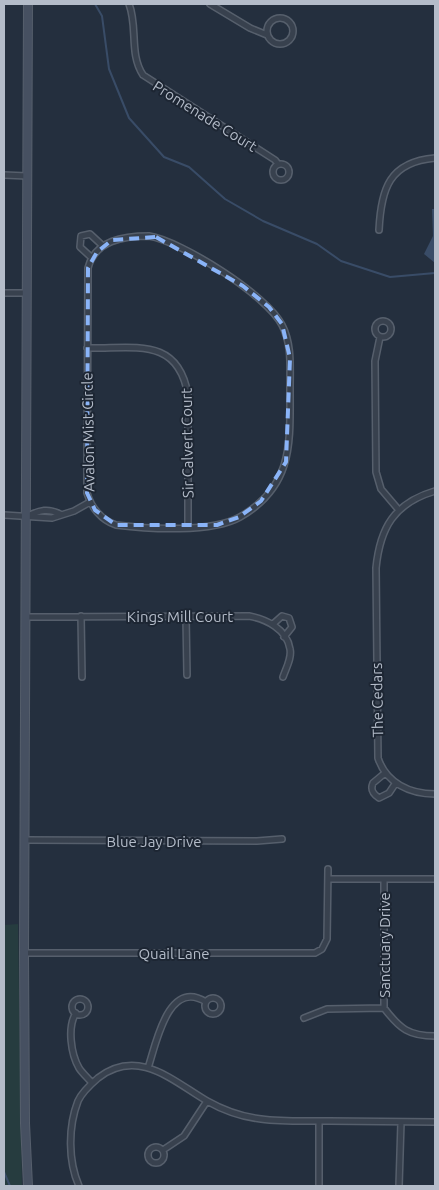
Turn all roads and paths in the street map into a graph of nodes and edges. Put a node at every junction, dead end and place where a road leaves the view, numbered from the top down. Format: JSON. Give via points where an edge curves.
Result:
{"nodes":[{"id":1,"x":28,"y":4,"type":"edge"},
{"id":2,"x":129,"y":4,"type":"edge"},
{"id":3,"x":210,"y":4,"type":"edge"},
{"id":4,"x":267,"y":35,"type":"junction"},
{"id":5,"x":435,"y":158,"type":"edge"},
{"id":6,"x":278,"y":164,"type":"dead end"},
{"id":7,"x":4,"y":175,"type":"edge"},
{"id":8,"x":27,"y":176,"type":"junction"},
{"id":9,"x":379,"y":230,"type":"dead end"},
{"id":10,"x":103,"y":246,"type":"junction"},
{"id":11,"x":92,"y":258,"type":"junction"},
{"id":12,"x":4,"y":293,"type":"edge"},
{"id":13,"x":27,"y":293,"type":"junction"},
{"id":14,"x":380,"y":337,"type":"dead end"},
{"id":15,"x":87,"y":348,"type":"junction"},
{"id":16,"x":435,"y":491,"type":"edge"},
{"id":17,"x":90,"y":502,"type":"junction"},
{"id":18,"x":398,"y":509,"type":"junction"},
{"id":19,"x":60,"y":514,"type":"junction"},
{"id":20,"x":4,"y":515,"type":"edge"},
{"id":21,"x":28,"y":516,"type":"junction"},
{"id":22,"x":188,"y":528,"type":"junction"},
{"id":23,"x":81,"y":616,"type":"junction"},
{"id":24,"x":186,"y":616,"type":"junction"},
{"id":25,"x":26,"y":617,"type":"junction"},
{"id":26,"x":273,"y":624,"type":"junction"},
{"id":27,"x":284,"y":637,"type":"junction"},
{"id":28,"x":187,"y":674,"type":"dead end"},
{"id":29,"x":283,"y":676,"type":"dead end"},
{"id":30,"x":82,"y":677,"type":"dead end"},
{"id":31,"x":386,"y":773,"type":"junction"},
{"id":32,"x":395,"y":784,"type":"junction"},
{"id":33,"x":435,"y":794,"type":"edge"},
{"id":34,"x":282,"y":839,"type":"dead end"},
{"id":35,"x":26,"y":840,"type":"junction"},
{"id":36,"x":328,"y":870,"type":"dead end"},
{"id":37,"x":328,"y":879,"type":"junction"},
{"id":38,"x":435,"y":879,"type":"edge"},
{"id":39,"x":384,"y":880,"type":"junction"},
{"id":40,"x":24,"y":953,"type":"junction"},
{"id":41,"x":206,"y":1002,"type":"dead end"},
{"id":42,"x":384,"y":1008,"type":"junction"},
{"id":43,"x":76,"y":1013,"type":"dead end"},
{"id":44,"x":304,"y":1018,"type":"dead end"},
{"id":45,"x":435,"y":1036,"type":"edge"},
{"id":46,"x":148,"y":1068,"type":"junction"},
{"id":47,"x":92,"y":1083,"type":"junction"},
{"id":48,"x":207,"y":1101,"type":"junction"},
{"id":49,"x":319,"y":1121,"type":"junction"},
{"id":50,"x":401,"y":1122,"type":"junction"},
{"id":51,"x":435,"y":1122,"type":"edge"},
{"id":52,"x":162,"y":1150,"type":"dead end"},
{"id":53,"x":28,"y":1186,"type":"edge"},
{"id":54,"x":79,"y":1186,"type":"edge"},
{"id":55,"x":319,"y":1186,"type":"edge"},
{"id":56,"x":400,"y":1186,"type":"edge"}],
"edges":[{"from":1,"to":8,"type":"street"},
{"from":2,"to":6,"type":"street","name":"Promenade Court","via":[[133,15],[134,51],[143,75]]},
{"from":3,"to":4,"type":"street"},
{"from":4,"to":4,"type":"street","via":[[272,42],[285,43],[291,37],[291,26],[282,19],[274,20],[268,26]]},
{"from":5,"to":9,"type":"street","via":[[413,163],[396,172],[386,186],[380,206]]},
{"from":7,"to":8,"type":"street"},
{"from":8,"to":13,"type":"street"},
{"from":10,"to":11,"type":"street","name":"Avalon Mist Circle"},
{"from":10,"to":11,"type":"street","via":[[90,234],[81,236],[80,247]]},
{"from":10,"to":22,"type":"street","name":"Avalon Mist Circle","via":[[119,238],[149,236],[183,249],[261,299],[287,336],[290,358],[289,449],[281,474],[265,497],[239,517],[217,525]]},
{"from":11,"to":15,"type":"street","name":"Avalon Mist Circle","via":[[87,273]]},
{"from":12,"to":13,"type":"street"},
{"from":13,"to":21,"type":"street"},
{"from":14,"to":18,"type":"street","via":[[375,361],[376,472],[380,490]]},
{"from":15,"to":17,"type":"street","name":"Avalon Mist Circle","via":[[86,483]]},
{"from":15,"to":22,"type":"street","name":"Sir Calvert Court","via":[[153,350],[167,355],[179,367],[188,395]]},
{"from":16,"to":18,"type":"street"},
{"from":17,"to":19,"type":"street","via":[[74,512]]},
{"from":17,"to":22,"type":"street","name":"Avalon Mist Circle","via":[[103,517],[116,525]]},
{"from":18,"to":31,"type":"street","name":"The Cedars","via":[[378,547],[376,568],[378,758]]},
{"from":19,"to":21,"type":"street","via":[[40,520]]},
{"from":19,"to":21,"type":"street","via":[[40,510]]},
{"from":20,"to":21,"type":"street"},
{"from":21,"to":25,"type":"street"},
{"from":23,"to":24,"type":"street","name":"Kings Mill Court"},
{"from":23,"to":25,"type":"street","name":"Kings Mill Court"},
{"from":23,"to":30,"type":"street"},
{"from":24,"to":26,"type":"street","name":"Kings Mill Court","via":[[249,616]]},
{"from":24,"to":28,"type":"street"},
{"from":25,"to":35,"type":"street"},
{"from":26,"to":27,"type":"street"},
{"from":26,"to":27,"type":"street","via":[[282,616],[290,618],[292,627]]},
{"from":27,"to":29,"type":"street","via":[[290,658]]},
{"from":31,"to":32,"type":"street","name":"The Cedars"},
{"from":31,"to":32,"type":"street","via":[[373,783],[374,795],[384,797]]},
{"from":32,"to":33,"type":"street","name":"The Cedars","via":[[420,794]]},
{"from":34,"to":35,"type":"street","name":"Blue Jay Drive"},
{"from":35,"to":40,"type":"street"},
{"from":36,"to":37,"type":"street"},
{"from":37,"to":39,"type":"street","name":"Sanctuary Drive"},
{"from":37,"to":40,"type":"street","name":"Quail Lane","via":[[327,939],[322,949],[315,953]]},
{"from":38,"to":39,"type":"street","name":"Sanctuary Drive"},
{"from":39,"to":42,"type":"street","name":"Sanctuary Drive"},
{"from":40,"to":53,"type":"street"},
{"from":41,"to":46,"type":"street","via":[[189,998],[173,1003]]},
{"from":42,"to":44,"type":"street","via":[[327,1009]]},
{"from":42,"to":45,"type":"street","name":"Sanctuary Drive","via":[[397,1024],[411,1034]]},
{"from":43,"to":47,"type":"street","via":[[71,1020],[73,1054],[79,1069]]},
{"from":46,"to":47,"type":"street","via":[[131,1066],[115,1069]]},
{"from":46,"to":48,"type":"street","via":[[175,1078]]},
{"from":47,"to":54,"type":"street","via":[[79,1098],[73,1116],[73,1166]]},
{"from":48,"to":49,"type":"street","via":[[228,1111],[260,1119]]},
{"from":48,"to":52,"type":"street","via":[[184,1136]]},
{"from":49,"to":50,"type":"street"},
{"from":49,"to":55,"type":"street"},
{"from":50,"to":51,"type":"street"},
{"from":50,"to":56,"type":"street"}]}
